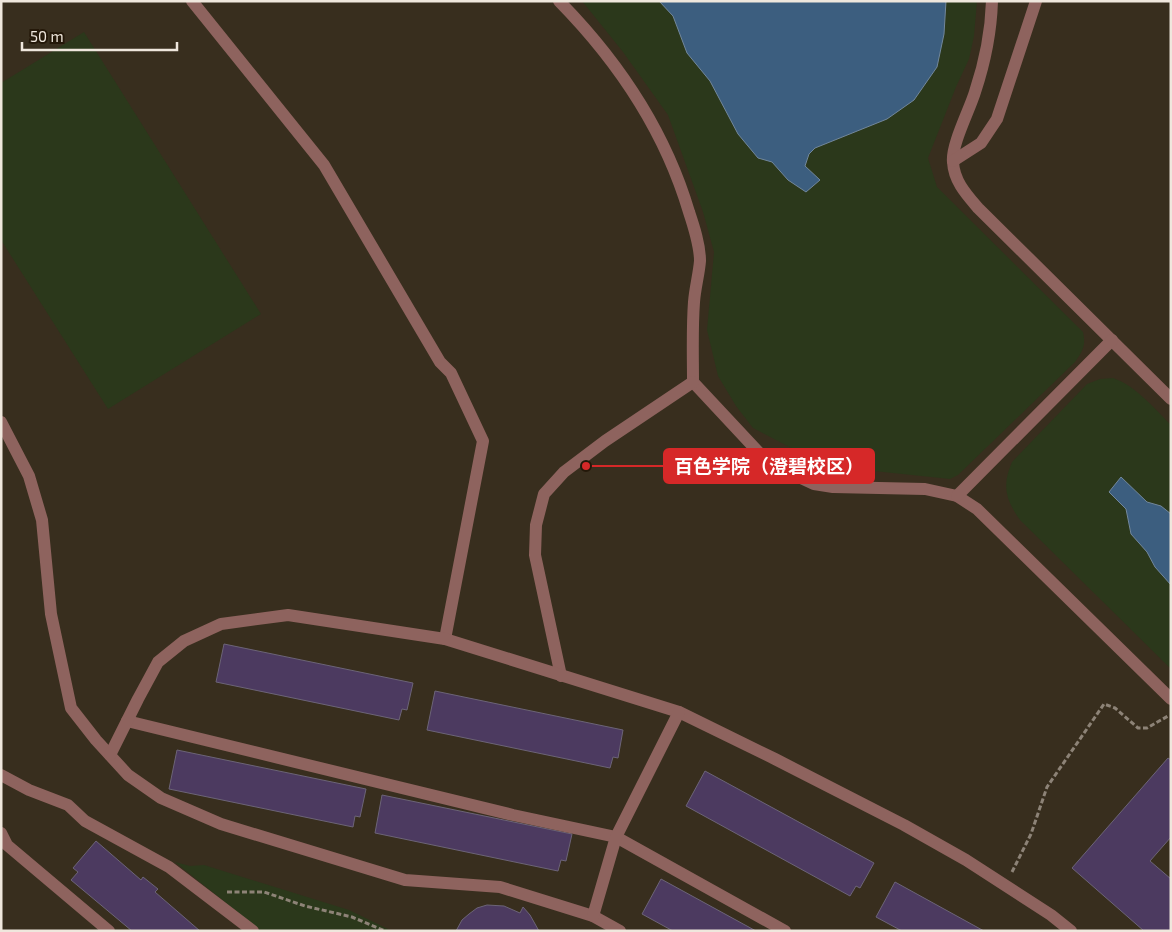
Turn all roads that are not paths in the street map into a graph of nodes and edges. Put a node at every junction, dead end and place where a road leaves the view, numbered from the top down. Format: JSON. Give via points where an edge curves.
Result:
{"nodes":[{"id":1,"x":192,"y":1,"type":"edge"},
{"id":2,"x":559,"y":1,"type":"edge"},
{"id":3,"x":992,"y":1,"type":"edge"},
{"id":4,"x":1036,"y":1,"type":"edge"},
{"id":5,"x":952,"y":161,"type":"junction"},
{"id":6,"x":1112,"y":340,"type":"junction"},
{"id":7,"x":693,"y":382,"type":"junction"},
{"id":8,"x":1171,"y":399,"type":"edge"},
{"id":9,"x":1,"y":422,"type":"edge"},
{"id":10,"x":957,"y":496,"type":"junction"},
{"id":11,"x":445,"y":639,"type":"junction"},
{"id":12,"x":561,"y":676,"type":"junction"},
{"id":13,"x":1171,"y":699,"type":"edge"},
{"id":14,"x":679,"y":712,"type":"junction"},
{"id":15,"x":127,"y":721,"type":"junction"},
{"id":16,"x":110,"y":755,"type":"junction"},
{"id":17,"x":1,"y":776,"type":"edge"},
{"id":18,"x":1,"y":833,"type":"edge"},
{"id":19,"x":616,"y":837,"type":"junction"},
{"id":20,"x":593,"y":916,"type":"junction"},
{"id":21,"x":109,"y":931,"type":"edge"},
{"id":22,"x":253,"y":931,"type":"edge"},
{"id":23,"x":620,"y":931,"type":"edge"},
{"id":24,"x":785,"y":931,"type":"edge"},
{"id":25,"x":1072,"y":931,"type":"edge"}],
"edges":[{"from":1,"to":11,"type":"street","via":[[324,165],[440,362],[451,373],[483,441]]},
{"from":2,"to":7,"type":"street","via":[[607,54],[632,89],[661,140],[682,189],[700,260],[694,302]]},
{"from":3,"to":5,"type":"street","via":[[986,55]]},
{"from":4,"to":5,"type":"street","via":[[997,119],[981,143]]},
{"from":5,"to":6,"type":"street","via":[[961,188],[978,208]]},
{"from":6,"to":8,"type":"street"},
{"from":6,"to":10,"type":"street"},
{"from":7,"to":10,"type":"street","via":[[762,456],[814,484],[925,489]]},
{"from":7,"to":12,"type":"street","via":[[605,440],[564,472],[544,494],[536,525],[535,555]]},
{"from":9,"to":16,"type":"street","via":[[28,476],[42,520],[51,614],[71,708]]},
{"from":10,"to":13,"type":"street","via":[[977,509]]},
{"from":11,"to":12,"type":"street"},
{"from":11,"to":15,"type":"street","via":[[288,615],[221,624],[184,641],[158,662]]},
{"from":12,"to":14,"type":"street"},
{"from":14,"to":19,"type":"street"},
{"from":14,"to":25,"type":"street","via":[[904,825],[966,860]]},
{"from":15,"to":16,"type":"street"},
{"from":15,"to":19,"type":"street"},
{"from":16,"to":20,"type":"street","via":[[128,774],[161,798],[220,824],[405,880],[500,887]]},
{"from":17,"to":22,"type":"street","via":[[68,805],[85,821],[170,867]]},
{"from":18,"to":21,"type":"street","via":[[7,845]]},
{"from":19,"to":20,"type":"street"},
{"from":19,"to":24,"type":"street"},
{"from":20,"to":23,"type":"street"}]}
